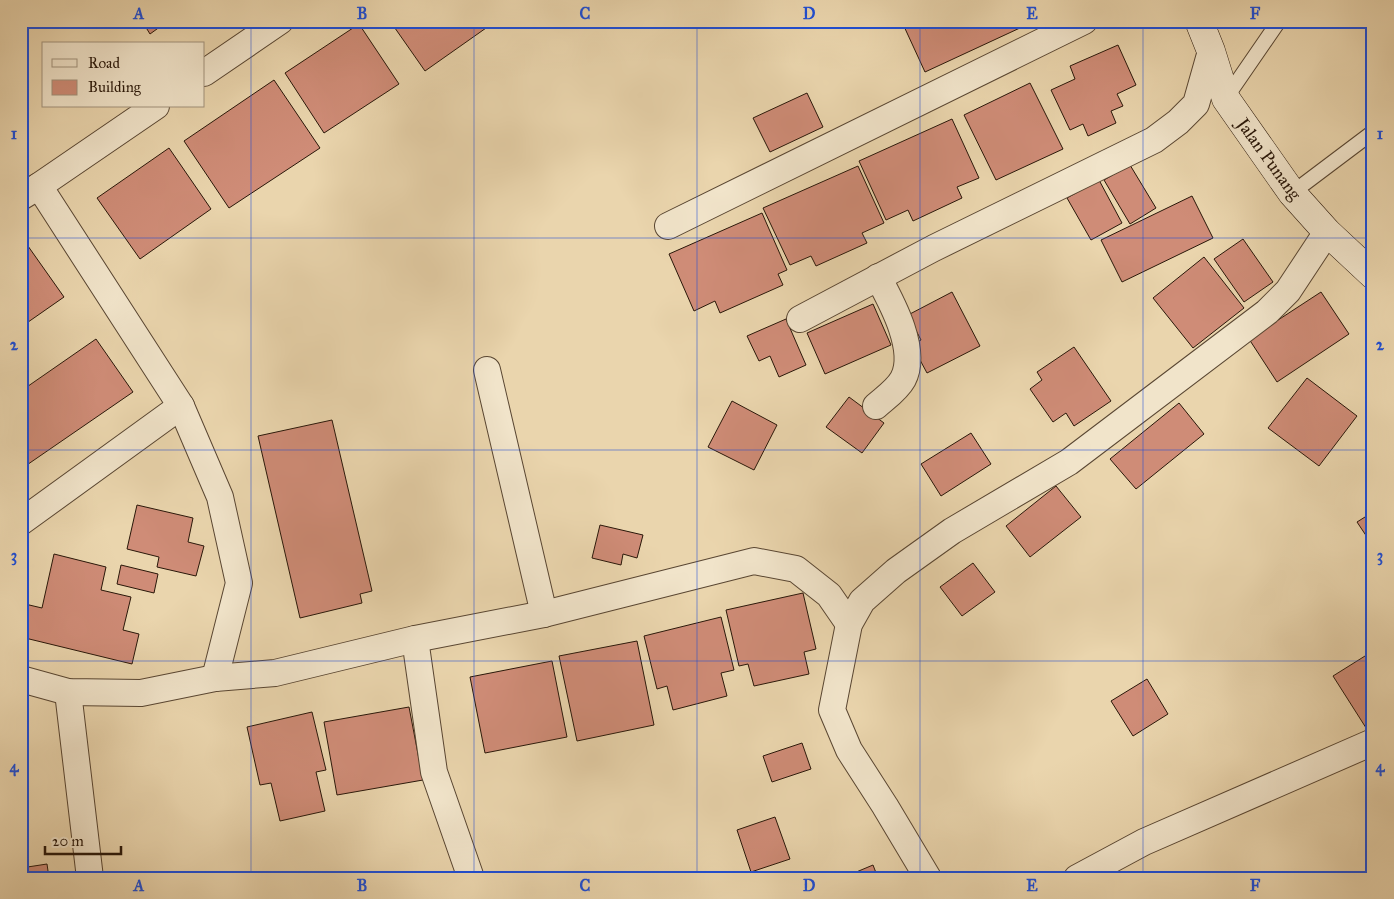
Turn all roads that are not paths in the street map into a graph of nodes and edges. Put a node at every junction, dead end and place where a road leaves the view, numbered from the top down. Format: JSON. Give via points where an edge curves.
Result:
{"nodes":[{"id":1,"x":280,"y":21,"type":"edge"},
{"id":2,"x":1084,"y":21,"type":"edge"},
{"id":3,"x":1199,"y":21,"type":"edge"},
{"id":4,"x":1279,"y":21,"type":"edge"},
{"id":5,"x":1211,"y":51,"type":"junction"},
{"id":6,"x":205,"y":73,"type":"edge"},
{"id":7,"x":1226,"y":98,"type":"junction"},
{"id":8,"x":153,"y":108,"type":"edge"},
{"id":9,"x":1373,"y":132,"type":"edge"},
{"id":10,"x":30,"y":192,"type":"edge"},
{"id":11,"x":1292,"y":193,"type":"junction"},
{"id":12,"x":668,"y":226,"type":"dead end"},
{"id":13,"x":1327,"y":232,"type":"junction"},
{"id":14,"x":1373,"y":275,"type":"edge"},
{"id":15,"x":878,"y":277,"type":"junction"},
{"id":16,"x":800,"y":319,"type":"dead end"},
{"id":17,"x":487,"y":370,"type":"dead end"},
{"id":18,"x":181,"y":406,"type":"junction"},
{"id":19,"x":876,"y":406,"type":"dead end"},
{"id":20,"x":21,"y":522,"type":"edge"},
{"id":21,"x":544,"y":614,"type":"junction"},
{"id":22,"x":849,"y":624,"type":"junction"},
{"id":23,"x":415,"y":639,"type":"junction"},
{"id":24,"x":216,"y":678,"type":"junction"},
{"id":25,"x":21,"y":679,"type":"edge"},
{"id":26,"x":68,"y":692,"type":"junction"},
{"id":27,"x":1373,"y":742,"type":"edge"},
{"id":28,"x":90,"y":878,"type":"edge"},
{"id":29,"x":472,"y":878,"type":"edge"},
{"id":30,"x":928,"y":878,"type":"edge"},
{"id":31,"x":1077,"y":878,"type":"edge"}],
"edges":[{"from":1,"to":6,"type":"street"},
{"from":2,"to":12,"type":"street"},
{"from":3,"to":5,"type":"street","name":"Jalan Punang"},
{"from":4,"to":7,"type":"lane"},
{"from":5,"to":7,"type":"street","name":"Jalan Punang"},
{"from":5,"to":15,"type":"street","via":[[1196,104],[1154,140]]},
{"from":7,"to":11,"type":"street","name":"Jalan Punang"},
{"from":8,"to":10,"type":"street"},
{"from":9,"to":11,"type":"lane"},
{"from":10,"to":18,"type":"street"},
{"from":11,"to":13,"type":"street","name":"Jalan Punang"},
{"from":13,"to":14,"type":"street","name":"Jalan Punang"},
{"from":13,"to":22,"type":"street","via":[[1288,290],[1267,312],[1069,462],[952,531],[896,571],[862,601]]},
{"from":15,"to":16,"type":"street"},
{"from":15,"to":19,"type":"street","via":[[891,300],[906,343],[908,362],[904,379]]},
{"from":17,"to":21,"type":"street"},
{"from":18,"to":20,"type":"street"},
{"from":18,"to":24,"type":"street","via":[[220,497],[239,583]]},
{"from":21,"to":22,"type":"street","via":[[754,560],[796,569],[829,596]]},
{"from":21,"to":23,"type":"street"},
{"from":22,"to":30,"type":"street","via":[[832,710],[849,750]]},
{"from":23,"to":24,"type":"street","via":[[275,673]]},
{"from":23,"to":29,"type":"street","via":[[434,772]]},
{"from":24,"to":26,"type":"street","via":[[141,693]]},
{"from":25,"to":26,"type":"street"},
{"from":26,"to":28,"type":"street"},
{"from":27,"to":31,"type":"street","via":[[1144,842]]}]}
